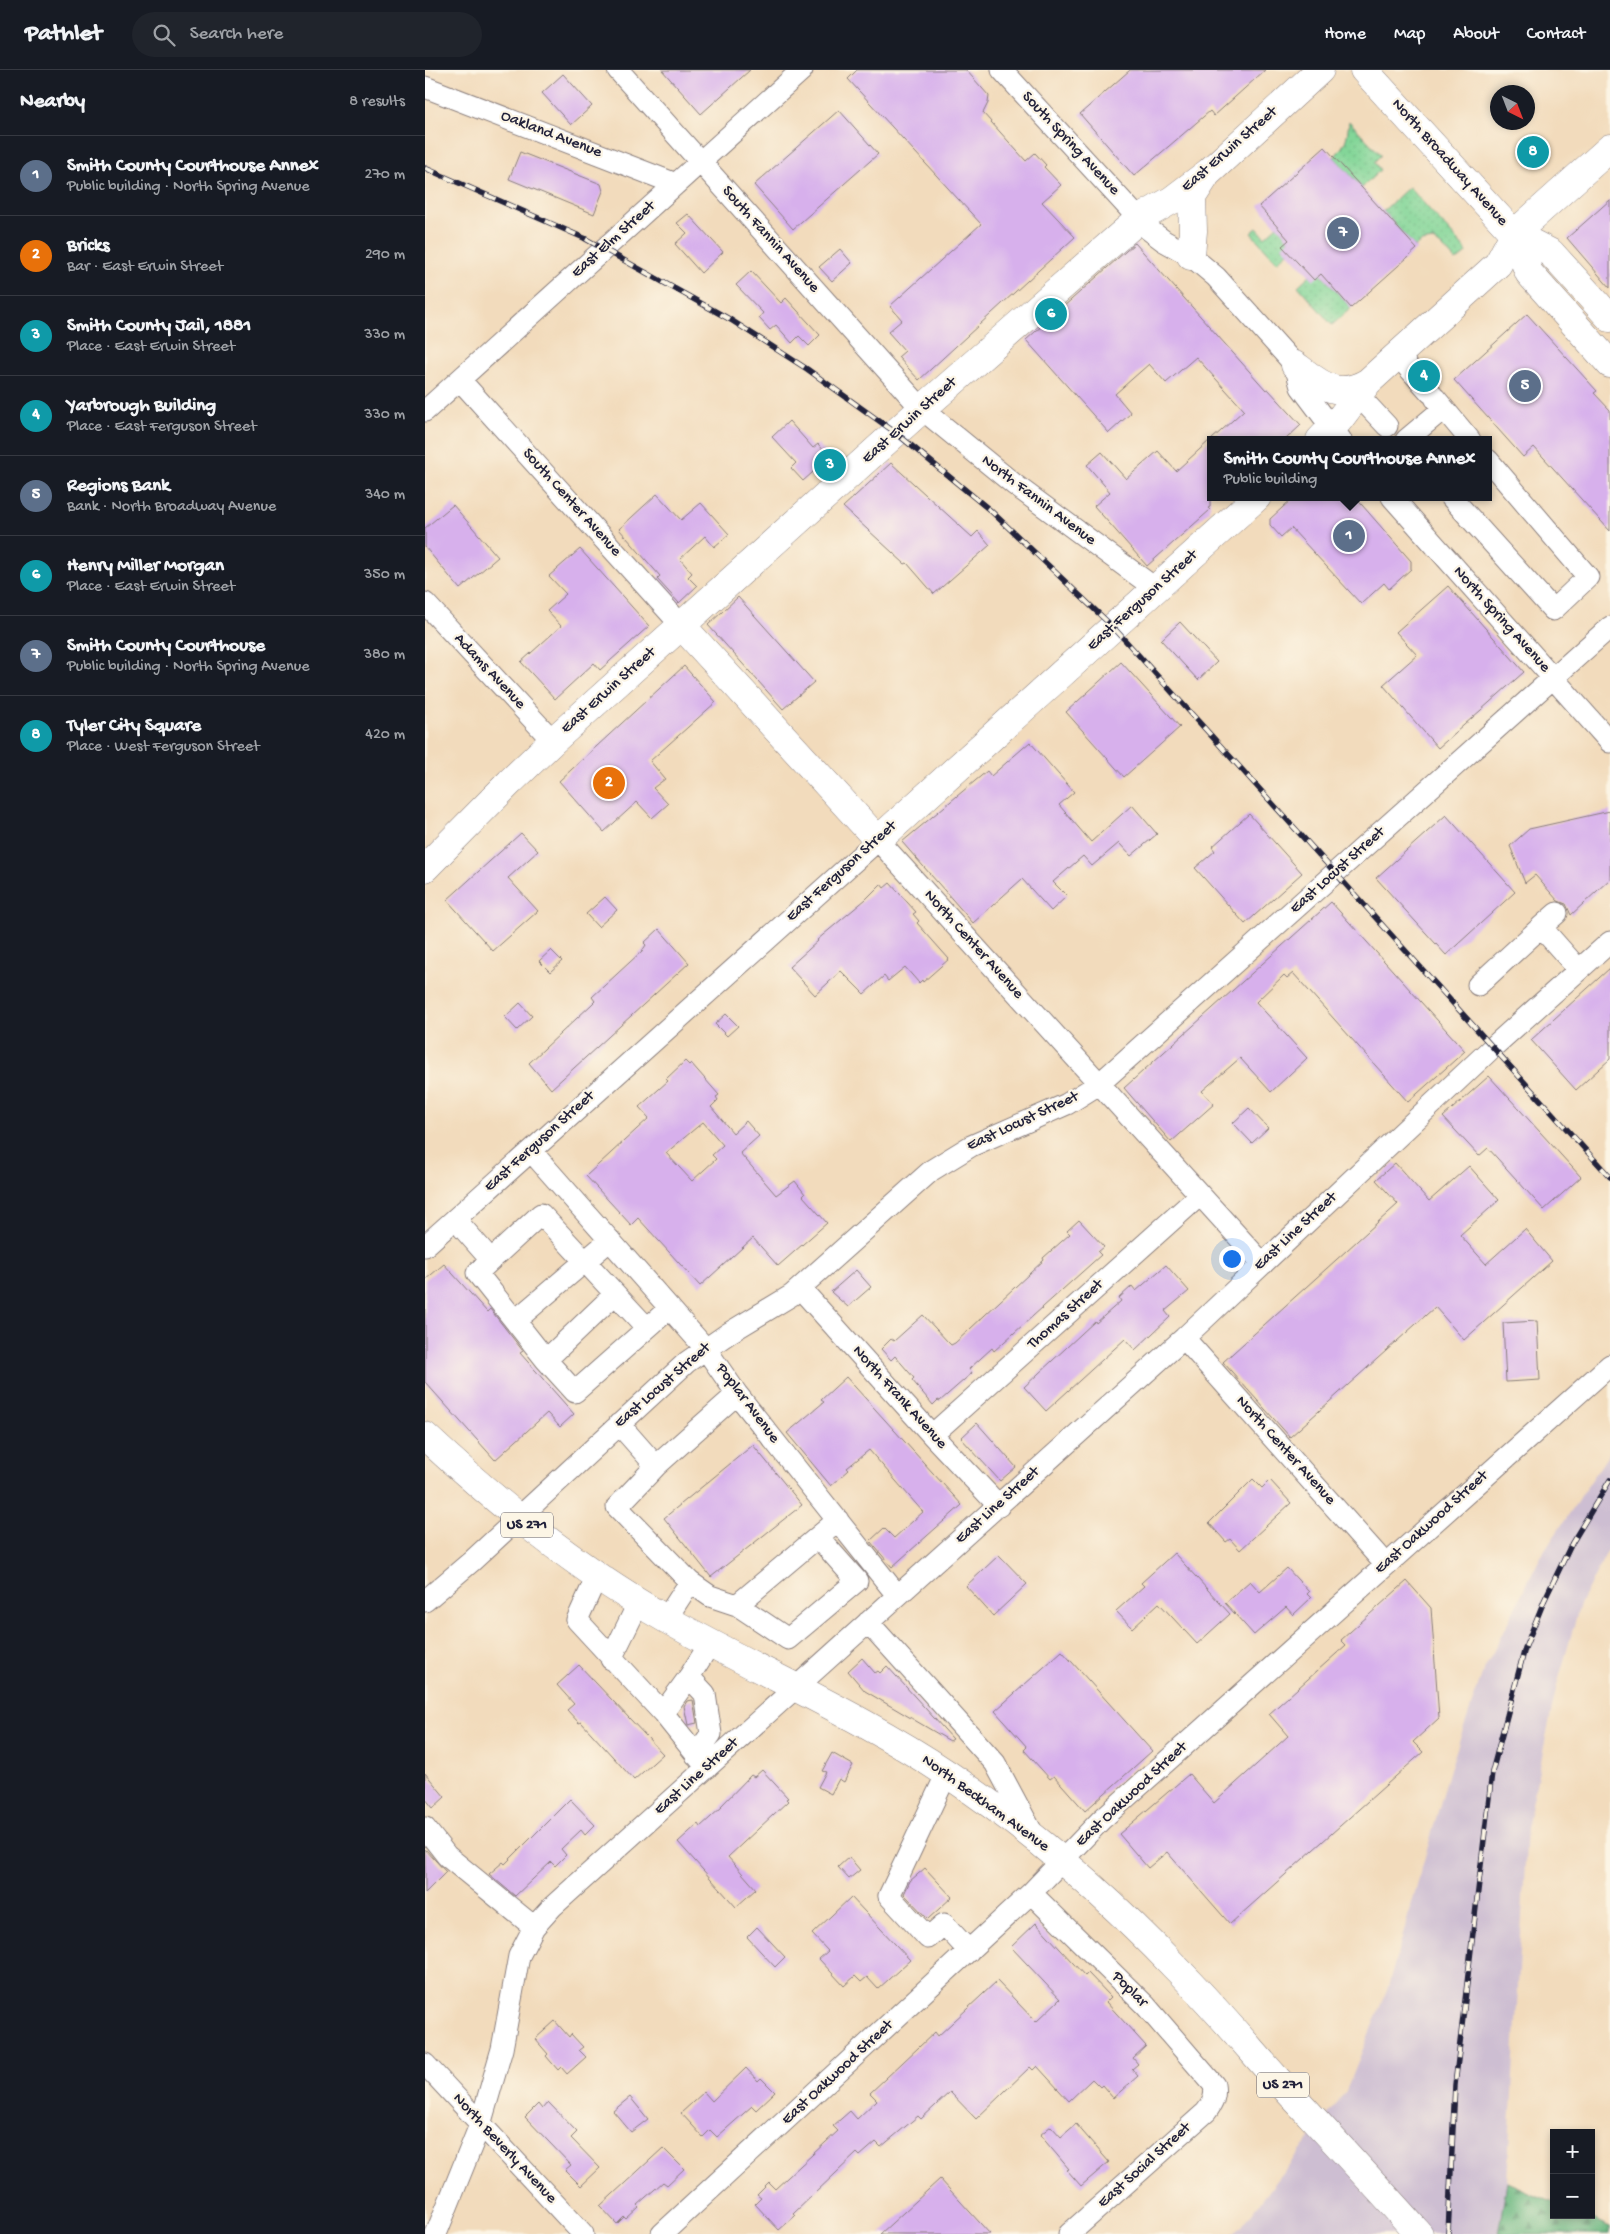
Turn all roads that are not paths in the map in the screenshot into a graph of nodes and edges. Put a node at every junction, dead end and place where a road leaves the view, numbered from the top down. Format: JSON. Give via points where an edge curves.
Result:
{"nodes":[{"id":1,"x":618,"y":70,"type":"edge"},
{"id":2,"x":802,"y":70,"type":"edge"},
{"id":3,"x":1002,"y":70,"type":"edge"},
{"id":4,"x":1320,"y":70,"type":"edge"},
{"id":5,"x":1364,"y":70,"type":"edge"},
{"id":6,"x":425,"y":87,"type":"edge"},
{"id":7,"x":1610,"y":148,"type":"edge"},
{"id":8,"x":701,"y":163,"type":"junction"},
{"id":9,"x":1209,"y":172,"type":"junction"},
{"id":10,"x":675,"y":184,"type":"junction"},
{"id":11,"x":1139,"y":219,"type":"junction"},
{"id":12,"x":1514,"y":234,"type":"junction"},
{"id":13,"x":1191,"y":256,"type":"junction"},
{"id":14,"x":1610,"y":318,"type":"edge"},
{"id":15,"x":1397,"y":355,"type":"junction"},
{"id":16,"x":1610,"y":364,"type":"edge"},
{"id":17,"x":1295,"y":365,"type":"junction"},
{"id":18,"x":460,"y":380,"type":"junction"},
{"id":19,"x":1362,"y":388,"type":"junction"},
{"id":20,"x":1436,"y":400,"type":"junction"},
{"id":21,"x":922,"y":409,"type":"junction"},
{"id":22,"x":425,"y":411,"type":"edge"},
{"id":23,"x":1396,"y":434,"type":"edge"},
{"id":24,"x":1331,"y":436,"type":"edge"},
{"id":25,"x":1467,"y":436,"type":"edge"},
{"id":26,"x":1492,"y":465,"type":"edge"},
{"id":27,"x":1253,"y":501,"type":"edge"},
{"id":28,"x":1396,"y":501,"type":"edge"},
{"id":29,"x":1455,"y":501,"type":"edge"},
{"id":30,"x":1156,"y":589,"type":"junction"},
{"id":31,"x":425,"y":603,"type":"edge"},
{"id":32,"x":682,"y":626,"type":"junction"},
{"id":33,"x":1610,"y":627,"type":"edge"},
{"id":34,"x":1553,"y":678,"type":"junction"},
{"id":35,"x":553,"y":741,"type":"junction"},
{"id":36,"x":1610,"y":742,"type":"edge"},
{"id":37,"x":877,"y":840,"type":"junction"},
{"id":38,"x":425,"y":868,"type":"edge"},
{"id":39,"x":1608,"y":947,"type":"edge"},
{"id":40,"x":1579,"y":970,"type":"junction"},
{"id":41,"x":1478,"y":985,"type":"dead end"},
{"id":42,"x":1099,"y":1084,"type":"junction"},
{"id":43,"x":531,"y":1151,"type":"junction"},
{"id":44,"x":1200,"y":1195,"type":"junction"},
{"id":45,"x":455,"y":1219,"type":"junction"},
{"id":46,"x":610,"y":1240,"type":"junction"},
{"id":47,"x":425,"y":1246,"type":"edge"},
{"id":48,"x":491,"y":1260,"type":"junction"},
{"id":49,"x":585,"y":1262,"type":"junction"},
{"id":50,"x":1263,"y":1264,"type":"junction"},
{"id":51,"x":800,"y":1288,"type":"junction"},
{"id":52,"x":615,"y":1294,"type":"junction"},
{"id":53,"x":670,"y":1308,"type":"junction"},
{"id":54,"x":515,"y":1320,"type":"junction"},
{"id":55,"x":647,"y":1328,"type":"junction"},
{"id":56,"x":1184,"y":1338,"type":"junction"},
{"id":57,"x":705,"y":1348,"type":"junction"},
{"id":58,"x":546,"y":1360,"type":"junction"},
{"id":59,"x":1610,"y":1365,"type":"edge"},
{"id":60,"x":737,"y":1394,"type":"junction"},
{"id":61,"x":619,"y":1424,"type":"junction"},
{"id":62,"x":932,"y":1435,"type":"junction"},
{"id":63,"x":425,"y":1436,"type":"edge"},
{"id":64,"x":657,"y":1466,"type":"junction"},
{"id":65,"x":999,"y":1506,"type":"junction"},
{"id":66,"x":518,"y":1518,"type":"junction"},
{"id":67,"x":838,"y":1520,"type":"junction"},
{"id":68,"x":818,"y":1537,"type":"junction"},
{"id":69,"x":1386,"y":1565,"type":"junction"},
{"id":70,"x":597,"y":1576,"type":"junction"},
{"id":71,"x":690,"y":1582,"type":"junction"},
{"id":72,"x":897,"y":1596,"type":"junction"},
{"id":73,"x":425,"y":1601,"type":"edge"},
{"id":74,"x":639,"y":1602,"type":"junction"},
{"id":75,"x":737,"y":1605,"type":"junction"},
{"id":76,"x":666,"y":1619,"type":"junction"},
{"id":77,"x":868,"y":1622,"type":"junction"},
{"id":78,"x":711,"y":1642,"type":"junction"},
{"id":79,"x":611,"y":1659,"type":"junction"},
{"id":80,"x":689,"y":1677,"type":"junction"},
{"id":81,"x":796,"y":1688,"type":"junction"},
{"id":82,"x":663,"y":1713,"type":"junction"},
{"id":83,"x":702,"y":1761,"type":"junction"},
{"id":84,"x":947,"y":1774,"type":"junction"},
{"id":85,"x":425,"y":1828,"type":"edge"},
{"id":86,"x":1037,"y":1840,"type":"junction"},
{"id":87,"x":1062,"y":1862,"type":"junction"},
{"id":88,"x":1031,"y":1893,"type":"junction"},
{"id":89,"x":534,"y":1927,"type":"junction"},
{"id":90,"x":969,"y":1951,"type":"junction"},
{"id":91,"x":425,"y":2064,"type":"edge"},
{"id":92,"x":1215,"y":2095,"type":"joint"},
{"id":93,"x":480,"y":2125,"type":"junction"},
{"id":94,"x":435,"y":2234,"type":"edge"},
{"id":95,"x":583,"y":2234,"type":"edge"},
{"id":96,"x":663,"y":2234,"type":"edge"},
{"id":97,"x":1069,"y":2234,"type":"edge"},
{"id":98,"x":1419,"y":2234,"type":"edge"}],
"edges":[{"from":1,"to":8,"type":"street","name":"South Fannin Avenue"},
{"from":2,"to":8,"type":"street","name":"East Elm Street"},
{"from":3,"to":11,"type":"street","name":"South Spring Avenue"},
{"from":4,"to":9,"type":"main road","name":"East Erwin Street"},
{"from":5,"to":12,"type":"main road","name":"North Broadway Avenue"},
{"from":6,"to":10,"type":"street","name":"Oakland Avenue"},
{"from":7,"to":12,"type":"main road"},
{"from":8,"to":10,"type":"street","name":"East Elm Street"},
{"from":8,"to":21,"type":"street","name":"South Fannin Avenue"},
{"from":9,"to":11,"type":"main road","name":"East Erwin Street"},
{"from":9,"to":13,"type":"main road","via":[[1192,197]]},
{"from":10,"to":18,"type":"street","name":"East Elm Street"},
{"from":11,"to":13,"type":"street","via":[[1155,235]]},
{"from":11,"to":21,"type":"main road","name":"East Erwin Street"},
{"from":12,"to":14,"type":"main road","name":"North Broadway Avenue","via":[[1551,253]]},
{"from":12,"to":15,"type":"main road","via":[[1498,264]]},
{"from":12,"to":16,"type":"main road","name":"North Broadway Avenue","via":[[1529,273]]},
{"from":13,"to":17,"type":"street","via":[[1216,277]]},
{"from":15,"to":19,"type":"main road"},
{"from":15,"to":20,"type":"street"},
{"from":17,"to":19,"type":"main road","via":[[1319,383],[1339,390]]},
{"from":17,"to":24,"type":"street","via":[[1301,387]]},
{"from":18,"to":22,"type":"street","name":"East Elm Street"},
{"from":18,"to":32,"type":"street","name":"South Center Avenue"},
{"from":19,"to":23,"type":"street"},
{"from":19,"to":24,"type":"main road"},
{"from":20,"to":23,"type":"street"},
{"from":20,"to":25,"type":"street"},
{"from":21,"to":30,"type":"street","name":"North Fannin Avenue","via":[[1015,485]]},
{"from":21,"to":32,"type":"main road","name":"East Erwin Street"},
{"from":26,"to":29,"type":"street","via":[[1588,577],[1553,610]]},
{"from":27,"to":30,"type":"main road","name":"East Ferguson Street"},
{"from":28,"to":34,"type":"street","name":"North Spring Avenue"},
{"from":30,"to":37,"type":"main road","name":"East Ferguson Street"},
{"from":31,"to":35,"type":"street","name":"Adams Avenue"},
{"from":32,"to":35,"type":"main road","name":"East Erwin Street"},
{"from":32,"to":37,"type":"main road","name":"North Center Avenue"},
{"from":33,"to":34,"type":"street","name":"East Locust Street"},
{"from":34,"to":36,"type":"street","name":"North Spring Avenue"},
{"from":34,"to":42,"type":"street","name":"East Locust Street"},
{"from":35,"to":38,"type":"main road","name":"East Erwin Street"},
{"from":37,"to":42,"type":"street","name":"North Center Avenue"},
{"from":37,"to":43,"type":"street","name":"East Ferguson Street"},
{"from":39,"to":40,"type":"street","name":"East Line Street"},
{"from":40,"to":41,"type":"street","via":[[1549,920]]},
{"from":40,"to":50,"type":"street","name":"East Line Street"},
{"from":42,"to":44,"type":"street","name":"North Center Avenue"},
{"from":42,"to":51,"type":"street","name":"East Locust Street","via":[[1067,1104],[952,1156],[932,1170]]},
{"from":43,"to":45,"type":"street","name":"East Ferguson Street"},
{"from":43,"to":46,"type":"street","name":"Poplar Avenue"},
{"from":44,"to":50,"type":"street","name":"North Center Avenue"},
{"from":44,"to":62,"type":"street","name":"Thomas Street"},
{"from":45,"to":47,"type":"street","name":"East Ferguson Street"},
{"from":45,"to":48,"type":"street"},
{"from":46,"to":49,"type":"street"},
{"from":46,"to":53,"type":"street","name":"Poplar Avenue"},
{"from":48,"to":49,"type":"street","via":[[541,1214]]},
{"from":48,"to":54,"type":"street","via":[[477,1273]]},
{"from":49,"to":52,"type":"street"},
{"from":49,"to":54,"type":"street"},
{"from":50,"to":56,"type":"street","name":"East Line Street"},
{"from":51,"to":57,"type":"street","name":"East Locust Street"},
{"from":51,"to":62,"type":"street","name":"North Frank Avenue"},
{"from":52,"to":55,"type":"street"},
{"from":52,"to":58,"type":"street"},
{"from":53,"to":55,"type":"street"},
{"from":53,"to":57,"type":"street","name":"Poplar Avenue"},
{"from":54,"to":58,"type":"street"},
{"from":55,"to":58,"type":"street","via":[[575,1392]]},
{"from":56,"to":65,"type":"street","name":"East Line Street"},
{"from":56,"to":69,"type":"street","name":"North Center Avenue"},
{"from":57,"to":60,"type":"street","name":"Poplar Avenue"},
{"from":57,"to":61,"type":"street","name":"East Locust Street"},
{"from":59,"to":69,"type":"street","name":"East Oakwood Street"},
{"from":60,"to":64,"type":"street"},
{"from":60,"to":67,"type":"street","name":"Poplar Avenue"},
{"from":61,"to":64,"type":"street"},
{"from":61,"to":66,"type":"street","name":"East Locust Street"},
{"from":62,"to":65,"type":"street","name":"North Frank Avenue"},
{"from":63,"to":66,"type":"main road","name":"North Beckham Avenue","number":"US 271"},
{"from":64,"to":71,"type":"street","via":[[617,1507]]},
{"from":65,"to":72,"type":"street","name":"East Line Street"},
{"from":66,"to":70,"type":"main road","name":"North Beckham Avenue","number":"US 271"},
{"from":66,"to":73,"type":"street","name":"East Locust Street"},
{"from":67,"to":68,"type":"street"},
{"from":67,"to":72,"type":"street","name":"Poplar Avenue"},
{"from":68,"to":75,"type":"street"},
{"from":68,"to":75,"type":"street","via":[[857,1581],[802,1628],[788,1639]]},
{"from":69,"to":87,"type":"street","name":"East Oakwood Street","via":[[1101,1820]]},
{"from":70,"to":74,"type":"main road","name":"North Beckham Avenue","number":"US 271"},
{"from":70,"to":79,"type":"street","via":[[577,1620]]},
{"from":71,"to":75,"type":"street","via":[[710,1596]]},
{"from":71,"to":76,"type":"street"},
{"from":72,"to":77,"type":"street","name":"East Line Street"},
{"from":74,"to":76,"type":"main road","name":"North Beckham Avenue","number":"US 271"},
{"from":74,"to":79,"type":"street"},
{"from":76,"to":78,"type":"main road","name":"North Beckham Avenue","number":"US 271"},
{"from":77,"to":81,"type":"street","name":"East Line Street"},
{"from":77,"to":86,"type":"street","via":[[995,1764]]},
{"from":78,"to":80,"type":"street"},
{"from":78,"to":81,"type":"main road","name":"North Beckham Avenue","number":"US 271"},
{"from":79,"to":82,"type":"street"},
{"from":80,"to":82,"type":"street"},
{"from":80,"to":83,"type":"street","via":[[705,1694],[711,1734]]},
{"from":81,"to":83,"type":"street","name":"East Line Street"},
{"from":81,"to":84,"type":"main road","name":"North Beckham Avenue","number":"US 271"},
{"from":82,"to":83,"type":"street"},
{"from":83,"to":89,"type":"street","name":"East Line Street"},
{"from":84,"to":86,"type":"main road","name":"North Beckham Avenue","number":"US 271"},
{"from":84,"to":90,"type":"street","via":[[889,1896],[928,1938],[944,1924]]},
{"from":85,"to":89,"type":"street","via":[[447,1856]]},
{"from":86,"to":87,"type":"main road","name":"North Beckham Avenue","number":"US 271"},
{"from":87,"to":88,"type":"street","name":"East Oakwood Street"},
{"from":87,"to":98,"type":"main road","name":"North Beckham Avenue","number":"US 271","via":[[1176,1968]]},
{"from":88,"to":90,"type":"street","name":"East Oakwood Street"},
{"from":88,"to":92,"type":"street","name":"Poplar","via":[[1152,2014],[1214,2085]]},
{"from":89,"to":93,"type":"street","name":"East Line Street","via":[[519,1956],[502,2049]]},
{"from":90,"to":96,"type":"street","name":"East Oakwood Street"},
{"from":91,"to":93,"type":"street","name":"North Beverly Avenue"},
{"from":92,"to":97,"type":"street","name":"East Social Street","via":[[1206,2112]]},
{"from":93,"to":94,"type":"street","name":"East Line Street"},
{"from":93,"to":95,"type":"street","name":"North Beverly Avenue"}]}
